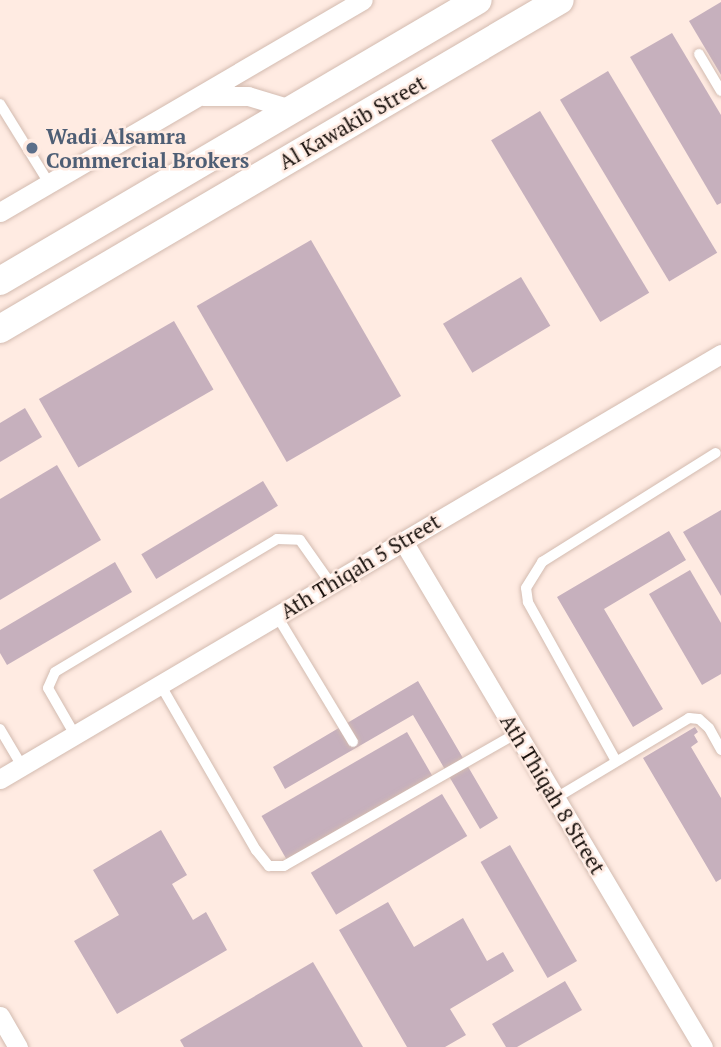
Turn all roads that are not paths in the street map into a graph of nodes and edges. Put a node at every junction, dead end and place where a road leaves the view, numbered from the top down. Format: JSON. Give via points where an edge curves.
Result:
{"nodes":[{"id":1,"x":363,"y":0,"type":"edge"},
{"id":2,"x":560,"y":0,"type":"edge"},
{"id":3,"x":464,"y":4,"type":"edge"},
{"id":4,"x":699,"y":54,"type":"dead end"},
{"id":5,"x":721,"y":91,"type":"edge"},
{"id":6,"x":197,"y":97,"type":"junction"},
{"id":7,"x":0,"y":104,"type":"edge"},
{"id":8,"x":291,"y":109,"type":"junction"},
{"id":9,"x":49,"y":183,"type":"junction"},
{"id":10,"x":0,"y":212,"type":"edge"},
{"id":11,"x":0,"y":281,"type":"edge"},
{"id":12,"x":0,"y":329,"type":"edge"},
{"id":13,"x":721,"y":354,"type":"edge"},
{"id":14,"x":716,"y":453,"type":"dead end"},
{"id":15,"x":403,"y":541,"type":"junction"},
{"id":16,"x":331,"y":584,"type":"junction"},
{"id":17,"x":277,"y":616,"type":"junction"},
{"id":18,"x":160,"y":684,"type":"junction"},
{"id":19,"x":0,"y":729,"type":"edge"},
{"id":20,"x":517,"y":733,"type":"junction"},
{"id":21,"x":75,"y":735,"type":"junction"},
{"id":22,"x":353,"y":742,"type":"dead end"},
{"id":23,"x":721,"y":750,"type":"edge"},
{"id":24,"x":615,"y":761,"type":"junction"},
{"id":25,"x":22,"y":766,"type":"junction"},
{"id":26,"x":0,"y":779,"type":"edge"},
{"id":27,"x":556,"y":798,"type":"junction"},
{"id":28,"x":0,"y":1016,"type":"edge"},
{"id":29,"x":18,"y":1047,"type":"edge"},
{"id":30,"x":703,"y":1047,"type":"edge"}],
"edges":[{"from":1,"to":6,"type":"street"},
{"from":2,"to":12,"type":"street","name":"Al Kawakib Street"},
{"from":3,"to":8,"type":"street","name":"Al Kawakib Street"},
{"from":4,"to":5,"type":"lane"},
{"from":6,"to":8,"type":"street","via":[[248,96]]},
{"from":6,"to":9,"type":"street"},
{"from":7,"to":9,"type":"lane"},
{"from":8,"to":11,"type":"street","name":"Al Kawakib Street"},
{"from":9,"to":10,"type":"street"},
{"from":13,"to":15,"type":"street","name":"Ath Thiqah 5 Street"},
{"from":14,"to":24,"type":"lane","via":[[542,562],[526,588],[528,602]]},
{"from":15,"to":16,"type":"street","name":"Ath Thiqah 5 Street"},
{"from":15,"to":20,"type":"street","name":"Ath Thiqah 8 Street"},
{"from":16,"to":17,"type":"street","name":"Ath Thiqah 5 Street"},
{"from":16,"to":21,"type":"lane","via":[[300,540],[277,539],[55,672],[48,688]]},
{"from":17,"to":18,"type":"street","name":"Ath Thiqah 5 Street"},
{"from":17,"to":22,"type":"lane"},
{"from":18,"to":20,"type":"lane","via":[[269,866],[284,866]]},
{"from":18,"to":21,"type":"street","name":"Ath Thiqah 5 Street"},
{"from":19,"to":25,"type":"lane"},
{"from":20,"to":27,"type":"street","name":"Ath Thiqah 8 Street"},
{"from":21,"to":25,"type":"street","name":"Ath Thiqah 5 Street"},
{"from":23,"to":24,"type":"lane","via":[[709,728],[699,719],[689,718]]},
{"from":24,"to":27,"type":"lane"},
{"from":25,"to":26,"type":"street","name":"Ath Thiqah 5 Street"},
{"from":27,"to":30,"type":"street","name":"Ath Thiqah 8 Street"},
{"from":28,"to":29,"type":"street"}]}
